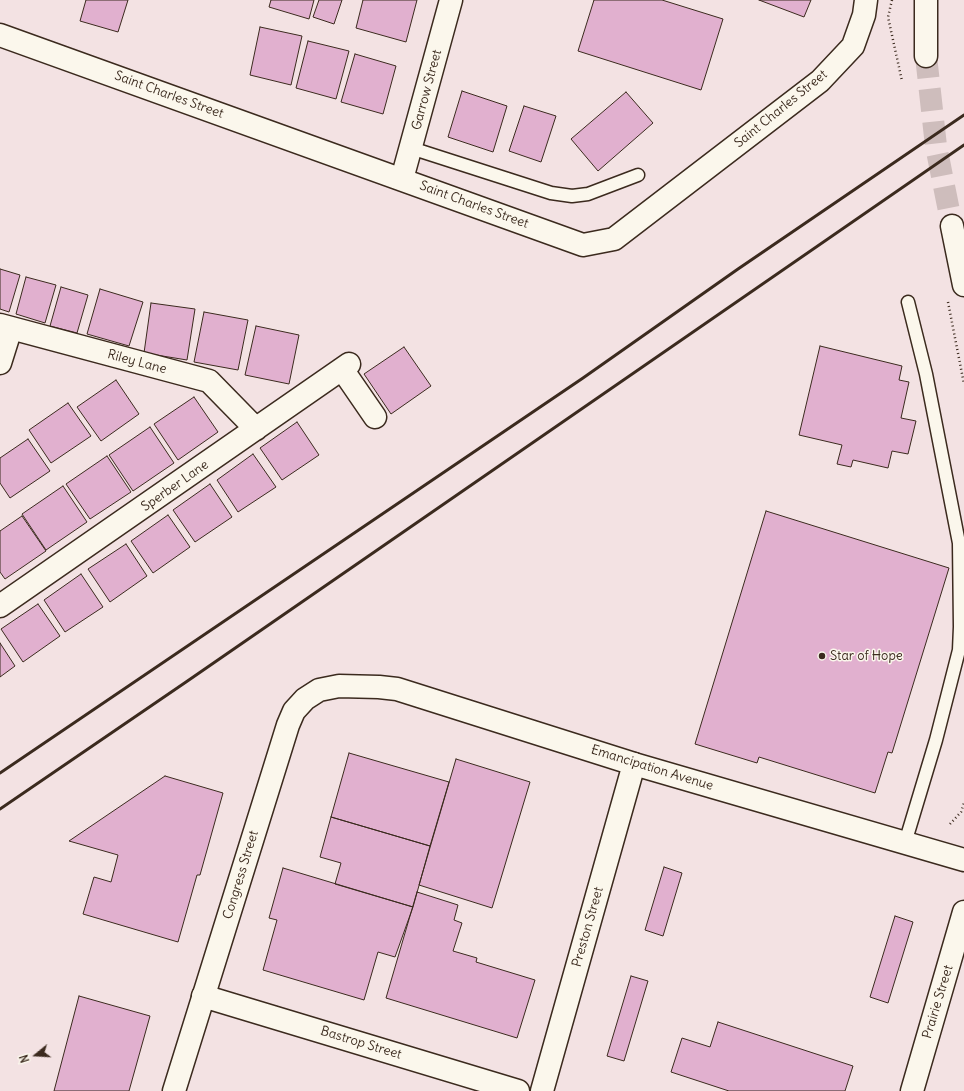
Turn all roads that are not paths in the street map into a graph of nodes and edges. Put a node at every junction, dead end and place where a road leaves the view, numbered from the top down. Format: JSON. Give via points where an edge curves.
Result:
{"nodes":[{"id":1,"x":451,"y":0,"type":"edge"},
{"id":2,"x":866,"y":0,"type":"edge"},
{"id":3,"x":926,"y":0,"type":"edge"},
{"id":4,"x":0,"y":36,"type":"edge"},
{"id":5,"x":926,"y":56,"type":"tunnel mouth"},
{"id":6,"x":411,"y":148,"type":"junction"},
{"id":7,"x":638,"y":175,"type":"dead end"},
{"id":8,"x":402,"y":179,"type":"junction"},
{"id":9,"x":952,"y":226,"type":"tunnel mouth"},
{"id":10,"x":964,"y":285,"type":"edge"},
{"id":11,"x":908,"y":302,"type":"dead end"},
{"id":12,"x":6,"y":326,"type":"edge"},
{"id":13,"x":0,"y":363,"type":"edge"},
{"id":14,"x":375,"y":417,"type":"dead end"},
{"id":15,"x":256,"y":429,"type":"junction"},
{"id":16,"x":0,"y":606,"type":"edge"},
{"id":17,"x":340,"y":686,"type":"joint"},
{"id":18,"x":634,"y":764,"type":"junction"},
{"id":19,"x":905,"y":843,"type":"junction"},
{"id":20,"x":964,"y":860,"type":"edge"},
{"id":21,"x":964,"y":912,"type":"edge"},
{"id":22,"x":203,"y":996,"type":"junction"},
{"id":23,"x":174,"y":1091,"type":"edge"},
{"id":24,"x":518,"y":1091,"type":"edge"},
{"id":25,"x":542,"y":1091,"type":"edge"},
{"id":26,"x":912,"y":1091,"type":"edge"}],
"edges":[{"from":1,"to":6,"type":"street","name":"Garrow Street"},
{"from":2,"to":8,"type":"street","name":"Saint Charles Street","via":[[864,15],[853,46],[820,81],[614,239],[583,245]]},
{"from":3,"to":5,"type":"street"},
{"from":4,"to":8,"type":"street","name":"Saint Charles Street"},
{"from":6,"to":7,"type":"lane","via":[[551,193],[572,196],[588,194]]},
{"from":6,"to":8,"type":"street","name":"Garrow Street"},
{"from":9,"to":10,"type":"street"},
{"from":11,"to":19,"type":"lane","via":[[926,374],[958,543],[960,627],[959,650],[936,740]]},
{"from":12,"to":13,"type":"street"},
{"from":12,"to":15,"type":"street","name":"Riley Lane","via":[[209,381]]},
{"from":14,"to":15,"type":"street","name":"Sperber Lane","via":[[346,367]]},
{"from":15,"to":16,"type":"street","name":"Sperber Lane"},
{"from":17,"to":18,"type":"street","name":"Emancipation Avenue","via":[[397,689]]},
{"from":17,"to":22,"type":"street","name":"Congress Street","via":[[319,690],[305,699],[294,711]]},
{"from":18,"to":19,"type":"street","name":"Emancipation Avenue"},
{"from":18,"to":25,"type":"street","name":"Preston Street"},
{"from":19,"to":20,"type":"street","name":"Emancipation Avenue"},
{"from":21,"to":26,"type":"street","name":"Prairie Street"},
{"from":22,"to":23,"type":"street","name":"Congress Street"},
{"from":22,"to":24,"type":"street","name":"Bastrop Street"}]}
